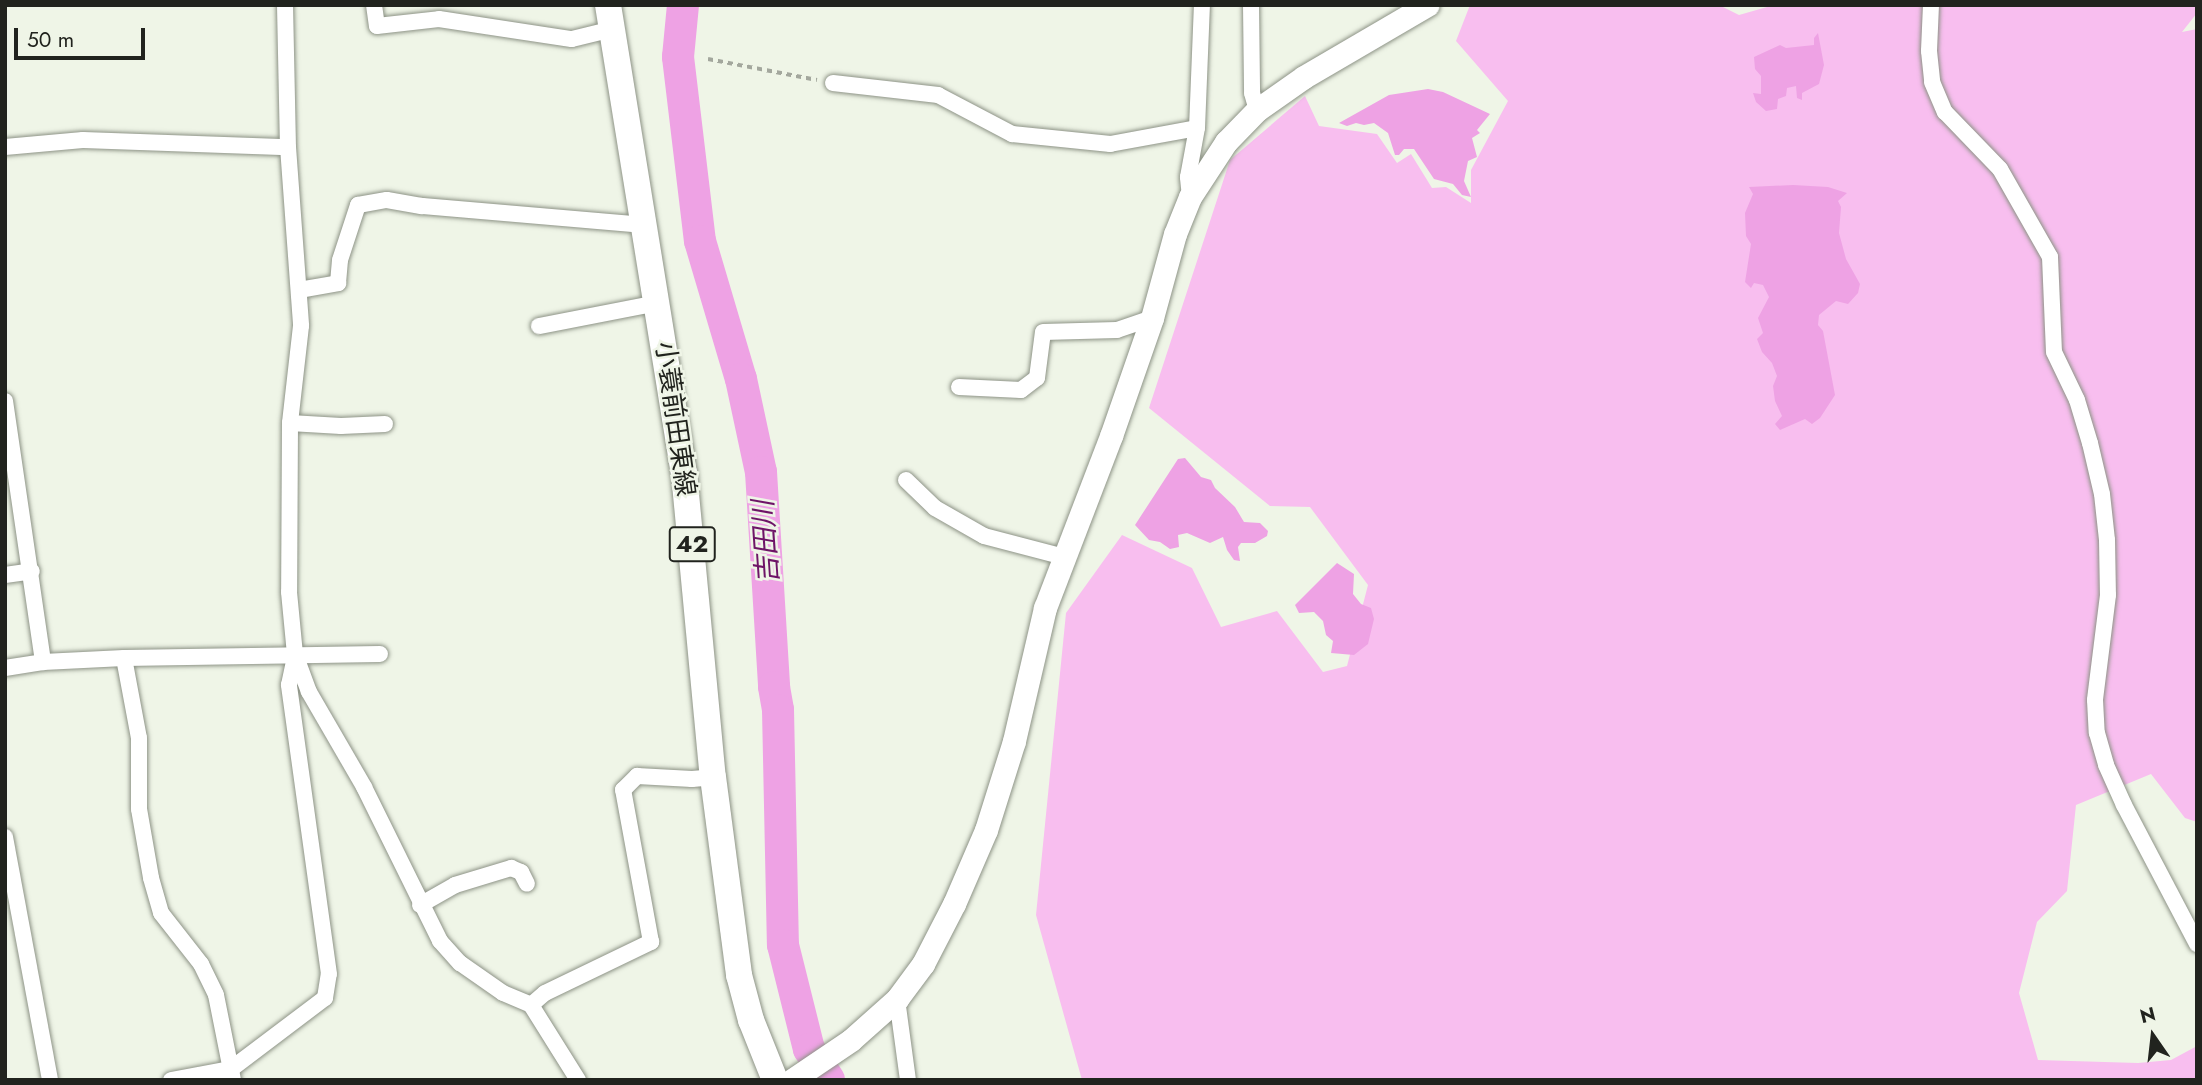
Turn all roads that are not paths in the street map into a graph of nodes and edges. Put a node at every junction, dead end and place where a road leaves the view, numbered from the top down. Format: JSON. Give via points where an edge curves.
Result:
{"nodes":[{"id":1,"x":295,"y":5,"type":"edge"},
{"id":2,"x":374,"y":5,"type":"edge"},
{"id":3,"x":1202,"y":5,"type":"edge"},
{"id":4,"x":1251,"y":5,"type":"edge"},
{"id":5,"x":1427,"y":5,"type":"edge"},
{"id":6,"x":1931,"y":5,"type":"edge"},
{"id":7,"x":285,"y":6,"type":"edge"},
{"id":8,"x":610,"y":17,"type":"edge"},
{"id":9,"x":833,"y":83,"type":"road end"},
{"id":10,"x":1257,"y":110,"type":"junction"},
{"id":11,"x":1197,"y":128,"type":"junction"},
{"id":12,"x":5,"y":147,"type":"edge"},
{"id":13,"x":288,"y":147,"type":"junction"},
{"id":14,"x":1190,"y":197,"type":"junction"},
{"id":15,"x":642,"y":225,"type":"junction"},
{"id":16,"x":299,"y":290,"type":"junction"},
{"id":17,"x":657,"y":303,"type":"junction"},
{"id":18,"x":1152,"y":318,"type":"junction"},
{"id":19,"x":538,"y":326,"type":"dead end"},
{"id":20,"x":959,"y":387,"type":"dead end"},
{"id":21,"x":5,"y":401,"type":"edge"},
{"id":22,"x":290,"y":423,"type":"junction"},
{"id":23,"x":385,"y":424,"type":"dead end"},
{"id":24,"x":906,"y":480,"type":"dead end"},
{"id":25,"x":1064,"y":557,"type":"junction"},
{"id":26,"x":32,"y":571,"type":"junction"},
{"id":27,"x":5,"y":575,"type":"edge"},
{"id":28,"x":295,"y":654,"type":"junction"},
{"id":29,"x":380,"y":654,"type":"dead end"},
{"id":30,"x":124,"y":658,"type":"junction"},
{"id":31,"x":43,"y":662,"type":"junction"},
{"id":32,"x":5,"y":668,"type":"edge"},
{"id":33,"x":713,"y":777,"type":"junction"},
{"id":34,"x":5,"y":837,"type":"edge"},
{"id":35,"x":527,"y":884,"type":"dead end"},
{"id":36,"x":420,"y":905,"type":"junction"},
{"id":37,"x":2197,"y":944,"type":"edge"},
{"id":38,"x":897,"y":999,"type":"junction"},
{"id":39,"x":531,"y":1005,"type":"junction"},
{"id":40,"x":232,"y":1074,"type":"edge"},
{"id":41,"x":801,"y":1074,"type":"edge"},
{"id":42,"x":50,"y":1080,"type":"edge"},
{"id":43,"x":171,"y":1080,"type":"edge"},
{"id":44,"x":578,"y":1080,"type":"edge"},
{"id":45,"x":775,"y":1080,"type":"edge"},
{"id":46,"x":908,"y":1080,"type":"edge"}],
"edges":[{"from":1,"to":7,"type":"street"},
{"from":2,"to":8,"type":"street","via":[[377,26],[439,19],[572,39]]},
{"from":3,"to":11,"type":"street"},
{"from":4,"to":10,"type":"street","via":[[1252,93]]},
{"from":5,"to":10,"type":"street"},
{"from":6,"to":37,"type":"street","via":[[1932,82],[1945,111],[2000,169],[2050,257],[2054,352],[2077,400],[2090,443],[2107,540],[2108,596],[2095,700],[2097,733],[2124,805]]},
{"from":7,"to":13,"type":"street"},
{"from":8,"to":15,"type":"main road","name":"小蓑前田東線","number":"42"},
{"from":9,"to":11,"type":"street","via":[[938,95],[1012,134],[1110,144]]},
{"from":10,"to":14,"type":"street","via":[[1226,142]]},
{"from":11,"to":14,"type":"street","via":[[1188,177]]},
{"from":12,"to":13,"type":"street","via":[[83,140]]},
{"from":13,"to":16,"type":"street"},
{"from":14,"to":18,"type":"street"},
{"from":15,"to":16,"type":"street","via":[[387,200],[358,205],[340,260],[338,283]]},
{"from":15,"to":17,"type":"main road","name":"小蓑前田東線","number":"42"},
{"from":16,"to":22,"type":"street","via":[[298,364]]},
{"from":17,"to":19,"type":"street"},
{"from":17,"to":33,"type":"main road","name":"小蓑前田東線","number":"42","via":[[684,473]]},
{"from":18,"to":20,"type":"street","via":[[1117,330],[1042,332],[1037,378],[1021,390]]},
{"from":18,"to":25,"type":"street"},
{"from":21,"to":26,"type":"street"},
{"from":22,"to":23,"type":"street"},
{"from":22,"to":28,"type":"street","via":[[289,592]]},
{"from":24,"to":25,"type":"street","via":[[935,508],[984,536]]},
{"from":25,"to":38,"type":"street","via":[[1045,608],[1014,741],[986,830],[923,964]]},
{"from":26,"to":27,"type":"street"},
{"from":26,"to":31,"type":"street"},
{"from":28,"to":29,"type":"street"},
{"from":28,"to":30,"type":"street"},
{"from":28,"to":36,"type":"street","via":[[309,692],[364,787]]},
{"from":28,"to":40,"type":"street","via":[[289,685],[329,974],[325,998]]},
{"from":30,"to":31,"type":"street"},
{"from":30,"to":40,"type":"street","via":[[139,738],[139,809],[151,878],[161,913],[201,964],[216,995]]},
{"from":31,"to":32,"type":"street"},
{"from":33,"to":39,"type":"street","via":[[637,776],[623,790],[651,942],[545,993]]},
{"from":33,"to":45,"type":"main road","name":"小蓑前田東線","number":"42","via":[[738,975]]},
{"from":34,"to":42,"type":"street"},
{"from":35,"to":36,"type":"street","via":[[521,872],[511,868],[455,885]]},
{"from":36,"to":39,"type":"street","via":[[440,941],[460,963],[503,993]]},
{"from":38,"to":41,"type":"street","via":[[851,1040]]},
{"from":38,"to":46,"type":"street"},
{"from":39,"to":44,"type":"street"},
{"from":40,"to":43,"type":"street"}]}
